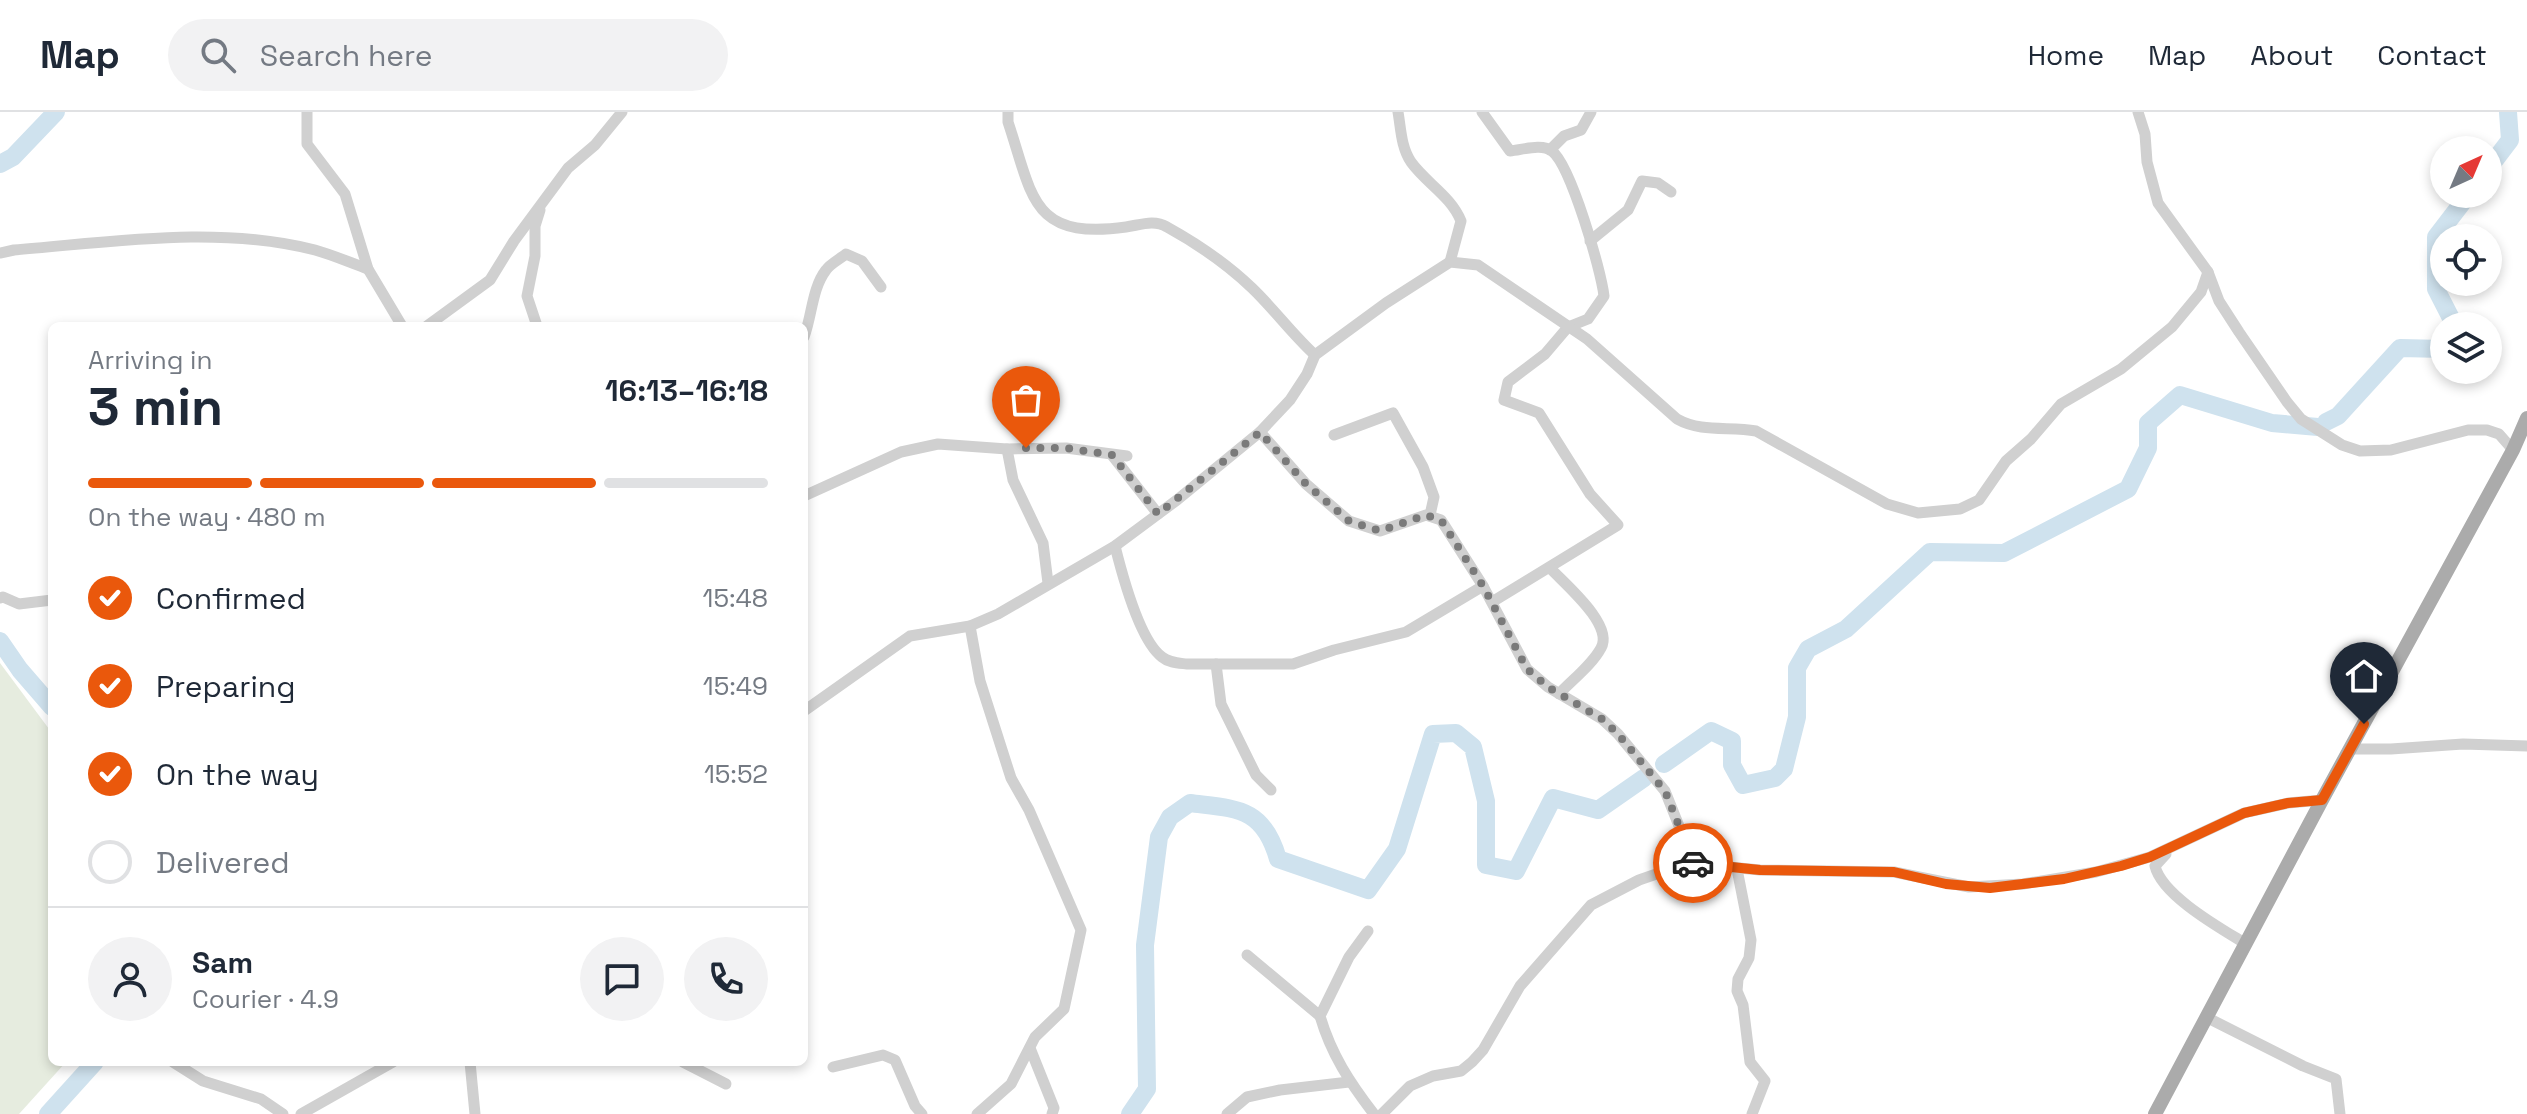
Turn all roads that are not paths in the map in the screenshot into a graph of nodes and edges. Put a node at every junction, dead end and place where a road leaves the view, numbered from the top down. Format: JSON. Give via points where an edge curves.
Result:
{"nodes":[{"id":1,"x":307,"y":112,"type":"edge"},
{"id":2,"x":622,"y":112,"type":"edge"},
{"id":3,"x":1008,"y":112,"type":"edge"},
{"id":4,"x":1398,"y":112,"type":"edge"},
{"id":5,"x":1482,"y":112,"type":"edge"},
{"id":6,"x":1591,"y":112,"type":"edge"},
{"id":7,"x":2138,"y":112,"type":"edge"},
{"id":8,"x":1550,"y":150,"type":"junction"},
{"id":9,"x":1671,"y":192,"type":"dead end"},
{"id":10,"x":543,"y":201,"type":"junction"},
{"id":11,"x":1590,"y":241,"type":"junction"},
{"id":12,"x":0,"y":253,"type":"edge"},
{"id":13,"x":1450,"y":262,"type":"junction"},
{"id":14,"x":368,"y":269,"type":"junction"},
{"id":15,"x":2208,"y":272,"type":"junction"},
{"id":16,"x":881,"y":287,"type":"dead end"},
{"id":17,"x":400,"y":322,"type":"edge"},
{"id":18,"x":432,"y":322,"type":"edge"},
{"id":19,"x":536,"y":322,"type":"edge"},
{"id":20,"x":808,"y":326,"type":"edge"},
{"id":21,"x":1568,"y":327,"type":"junction"},
{"id":22,"x":1315,"y":355,"type":"junction"},
{"id":23,"x":2527,"y":418,"type":"edge"},
{"id":24,"x":1260,"y":432,"type":"junction"},
{"id":25,"x":1334,"y":435,"type":"dead end"},
{"id":26,"x":1007,"y":449,"type":"junction"},
{"id":27,"x":2513,"y":450,"type":"junction"},
{"id":28,"x":1112,"y":455,"type":"junction"},
{"id":29,"x":1127,"y":456,"type":"dead end"},
{"id":30,"x":808,"y":494,"type":"edge"},
{"id":31,"x":1158,"y":514,"type":"junction"},
{"id":32,"x":1430,"y":515,"type":"junction"},
{"id":33,"x":1115,"y":546,"type":"junction"},
{"id":34,"x":1550,"y":568,"type":"junction"},
{"id":35,"x":1048,"y":583,"type":"junction"},
{"id":36,"x":1483,"y":586,"type":"junction"},
{"id":37,"x":0,"y":598,"type":"edge"},
{"id":38,"x":48,"y":600,"type":"edge"},
{"id":39,"x":1492,"y":602,"type":"junction"},
{"id":40,"x":970,"y":626,"type":"junction"},
{"id":41,"x":1216,"y":664,"type":"junction"},
{"id":42,"x":1559,"y":694,"type":"junction"},
{"id":43,"x":808,"y":709,"type":"edge"},
{"id":44,"x":2527,"y":746,"type":"edge"},
{"id":45,"x":2350,"y":749,"type":"junction"},
{"id":46,"x":1271,"y":790,"type":"dead end"},
{"id":47,"x":2322,"y":800,"type":"junction"},
{"id":48,"x":2180,"y":844,"type":"junction"},
{"id":49,"x":1688,"y":863,"type":"junction"},
{"id":50,"x":1737,"y":869,"type":"junction"},
{"id":51,"x":1368,"y":931,"type":"dead end"},
{"id":52,"x":2246,"y":944,"type":"junction"},
{"id":53,"x":1247,"y":955,"type":"dead end"},
{"id":54,"x":1320,"y":1016,"type":"junction"},
{"id":55,"x":2206,"y":1017,"type":"junction"},
{"id":56,"x":1030,"y":1048,"type":"junction"},
{"id":57,"x":179,"y":1066,"type":"edge"},
{"id":58,"x":386,"y":1066,"type":"edge"},
{"id":59,"x":470,"y":1066,"type":"edge"},
{"id":60,"x":691,"y":1066,"type":"edge"},
{"id":61,"x":833,"y":1067,"type":"dead end"},
{"id":62,"x":1349,"y":1082,"type":"junction"},
{"id":63,"x":726,"y":1084,"type":"dead end"},
{"id":64,"x":283,"y":1114,"type":"edge"},
{"id":65,"x":301,"y":1114,"type":"edge"},
{"id":66,"x":475,"y":1114,"type":"edge"},
{"id":67,"x":922,"y":1114,"type":"edge"},
{"id":68,"x":977,"y":1114,"type":"edge"},
{"id":69,"x":1052,"y":1114,"type":"edge"},
{"id":70,"x":1227,"y":1114,"type":"edge"},
{"id":71,"x":1374,"y":1114,"type":"edge"},
{"id":72,"x":1382,"y":1114,"type":"edge"},
{"id":73,"x":1752,"y":1114,"type":"edge"},
{"id":74,"x":2155,"y":1114,"type":"edge"},
{"id":75,"x":2340,"y":1114,"type":"edge"}],
"edges":[{"from":1,"to":14,"type":"street","via":[[307,144],[345,194]]},
{"from":2,"to":10,"type":"street"},
{"from":3,"to":22,"type":"street","via":[[1035,201],[1057,223],[1089,230],[1164,225],[1252,287]]},
{"from":4,"to":13,"type":"street","via":[[1412,163],[1461,221]]},
{"from":5,"to":8,"type":"street","via":[[1510,151]]},
{"from":6,"to":8,"type":"street","via":[[1581,130],[1564,136]]},
{"from":7,"to":15,"type":"street","via":[[2158,203]]},
{"from":8,"to":11,"type":"street","via":[[1567,173]]},
{"from":9,"to":11,"type":"street","via":[[1642,181],[1628,210]]},
{"from":10,"to":18,"type":"street","via":[[490,280]]},
{"from":10,"to":19,"type":"street","via":[[527,296]]},
{"from":11,"to":21,"type":"street","via":[[1604,296],[1588,319]]},
{"from":12,"to":14,"type":"street","via":[[195,236],[316,250]]},
{"from":13,"to":21,"type":"street","via":[[1478,265]]},
{"from":13,"to":22,"type":"street"},
{"from":14,"to":17,"type":"street"},
{"from":15,"to":21,"type":"street","via":[[2201,292],[2172,327],[2121,369],[2061,404],[2006,461],[1979,500],[1942,512],[1918,513],[1887,504],[1756,431],[1691,427]]},
{"from":15,"to":27,"type":"street","via":[[2219,301],[2287,402],[2319,432],[2360,451],[2391,450],[2487,430],[2499,434]]},
{"from":16,"to":20,"type":"street","via":[[862,261],[846,254],[826,269],[813,296]]},
{"from":21,"to":34,"type":"street","via":[[1545,354],[1508,382],[1504,400],[1539,413],[1590,494],[1618,525]]},
{"from":22,"to":24,"type":"street","via":[[1290,400]]},
{"from":23,"to":27,"type":"main road"},
{"from":24,"to":31,"type":"street"},
{"from":24,"to":32,"type":"street","via":[[1306,484],[1349,521],[1380,531]]},
{"from":25,"to":32,"type":"street","via":[[1393,413],[1434,497]]},
{"from":26,"to":28,"type":"street"},
{"from":26,"to":30,"type":"street","via":[[938,444],[901,452]]},
{"from":26,"to":35,"type":"street","via":[[1013,480],[1043,543]]},
{"from":27,"to":45,"type":"main road"},
{"from":28,"to":29,"type":"street"},
{"from":28,"to":31,"type":"street"},
{"from":31,"to":33,"type":"street"},
{"from":32,"to":36,"type":"street","via":[[1441,520]]},
{"from":33,"to":35,"type":"street"},
{"from":33,"to":41,"type":"street","via":[[1142,629],[1160,657]]},
{"from":34,"to":39,"type":"street"},
{"from":34,"to":42,"type":"street","via":[[1600,623],[1605,638],[1601,650]]},
{"from":35,"to":40,"type":"street"},
{"from":36,"to":39,"type":"street"},
{"from":36,"to":41,"type":"street","via":[[1406,632],[1370,643],[1293,664]]},
{"from":37,"to":38,"type":"street","via":[[19,604]]},
{"from":39,"to":42,"type":"street","via":[[1527,669]]},
{"from":40,"to":43,"type":"street","via":[[910,636]]},
{"from":40,"to":56,"type":"street","via":[[980,681],[1011,778],[1081,930],[1064,1009]]},
{"from":41,"to":46,"type":"street","via":[[1221,704],[1256,775]]},
{"from":42,"to":49,"type":"street","via":[[1602,719],[1665,791]]},
{"from":44,"to":45,"type":"street"},
{"from":45,"to":47,"type":"main road"},
{"from":47,"to":48,"type":"street","via":[[2244,813]]},
{"from":47,"to":52,"type":"main road"},
{"from":48,"to":50,"type":"street","via":[[2096,872],[1990,888],[1894,872]]},
{"from":48,"to":52,"type":"street","via":[[2155,866],[2162,882]]},
{"from":49,"to":50,"type":"street"},
{"from":49,"to":72,"type":"street","via":[[1591,905],[1520,986],[1472,1062],[1461,1071],[1410,1086]]},
{"from":50,"to":73,"type":"street","via":[[1751,940],[1737,991],[1750,1062],[1765,1081]]},
{"from":51,"to":54,"type":"street"},
{"from":52,"to":55,"type":"main road"},
{"from":53,"to":54,"type":"street"},
{"from":54,"to":62,"type":"street"},
{"from":55,"to":74,"type":"main road"},
{"from":55,"to":75,"type":"street","via":[[2336,1079]]},
{"from":56,"to":68,"type":"street","via":[[1011,1084]]},
{"from":56,"to":69,"type":"street"},
{"from":57,"to":64,"type":"street","via":[[203,1081],[261,1099]]},
{"from":58,"to":65,"type":"street"},
{"from":59,"to":66,"type":"street"},
{"from":60,"to":63,"type":"street"},
{"from":61,"to":67,"type":"street","via":[[883,1055],[895,1060]]},
{"from":62,"to":70,"type":"street","via":[[1247,1097]]},
{"from":62,"to":71,"type":"street"}]}
